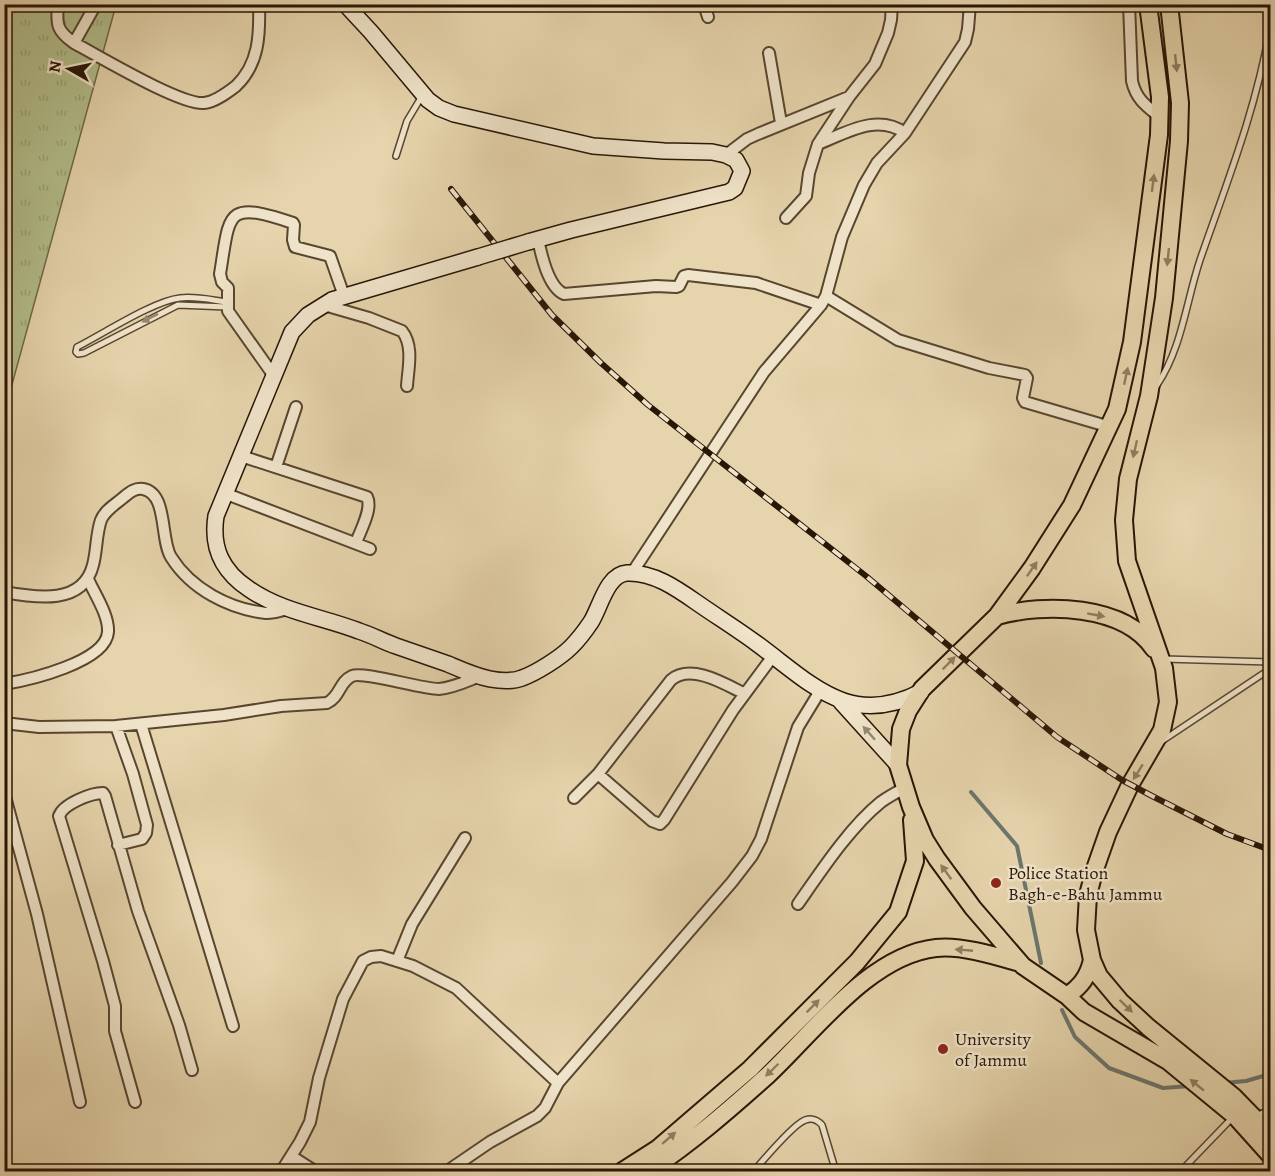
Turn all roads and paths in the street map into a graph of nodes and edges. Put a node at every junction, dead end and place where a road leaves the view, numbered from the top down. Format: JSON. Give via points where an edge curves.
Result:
{"nodes":[{"id":1,"x":58,"y":4,"type":"edge"},
{"id":2,"x":96,"y":4,"type":"edge"},
{"id":3,"x":258,"y":4,"type":"edge"},
{"id":4,"x":345,"y":4,"type":"edge"},
{"id":5,"x":704,"y":4,"type":"edge"},
{"id":6,"x":891,"y":4,"type":"edge"},
{"id":7,"x":970,"y":4,"type":"edge"},
{"id":8,"x":1130,"y":4,"type":"edge"},
{"id":9,"x":1148,"y":4,"type":"edge"},
{"id":10,"x":1169,"y":4,"type":"edge"},
{"id":11,"x":708,"y":17,"type":"dead end"},
{"id":12,"x":1270,"y":28,"type":"edge"},
{"id":13,"x":74,"y":43,"type":"junction"},
{"id":14,"x":769,"y":53,"type":"dead end"},
{"id":15,"x":423,"y":94,"type":"junction"},
{"id":16,"x":849,"y":97,"type":"junction"},
{"id":17,"x":1160,"y":117,"type":"junction"},
{"id":18,"x":781,"y":123,"type":"junction"},
{"id":19,"x":905,"y":133,"type":"junction"},
{"id":20,"x":818,"y":144,"type":"junction"},
{"id":21,"x":726,"y":155,"type":"junction"},
{"id":22,"x":396,"y":156,"type":"dead end"},
{"id":23,"x":786,"y":218,"type":"dead end"},
{"id":24,"x":533,"y":240,"type":"junction"},
{"id":25,"x":344,"y":296,"type":"junction"},
{"id":26,"x":823,"y":300,"type":"junction"},
{"id":27,"x":227,"y":304,"type":"junction"},
{"id":28,"x":324,"y":305,"type":"junction"},
{"id":29,"x":274,"y":376,"type":"junction"},
{"id":30,"x":407,"y":386,"type":"dead end"},
{"id":31,"x":1149,"y":396,"type":"junction"},
{"id":32,"x":296,"y":407,"type":"dead end"},
{"id":33,"x":1110,"y":427,"type":"junction"},
{"id":34,"x":241,"y":456,"type":"junction"},
{"id":35,"x":276,"y":467,"type":"junction"},
{"id":36,"x":224,"y":493,"type":"junction"},
{"id":37,"x":356,"y":543,"type":"junction"},
{"id":38,"x":370,"y":549,"type":"dead end"},
{"id":39,"x":632,"y":573,"type":"junction"},
{"id":40,"x":88,"y":579,"type":"junction"},
{"id":41,"x":4,"y":592,"type":"edge"},
{"id":42,"x":289,"y":609,"type":"junction"},
{"id":43,"x":997,"y":616,"type":"junction"},
{"id":44,"x":772,"y":656,"type":"junction"},
{"id":45,"x":1160,"y":659,"type":"junction"},
{"id":46,"x":1270,"y":662,"type":"edge"},
{"id":47,"x":1270,"y":669,"type":"edge"},
{"id":48,"x":480,"y":676,"type":"junction"},
{"id":49,"x":4,"y":684,"type":"edge"},
{"id":50,"x":820,"y":691,"type":"junction"},
{"id":51,"x":921,"y":692,"type":"junction"},
{"id":52,"x":745,"y":694,"type":"junction"},
{"id":53,"x":841,"y":702,"type":"junction"},
{"id":54,"x":4,"y":723,"type":"edge"},
{"id":55,"x":141,"y":724,"type":"junction"},
{"id":56,"x":116,"y":726,"type":"junction"},
{"id":57,"x":1154,"y":746,"type":"junction"},
{"id":58,"x":898,"y":765,"type":"junction"},
{"id":59,"x":598,"y":774,"type":"junction"},
{"id":60,"x":905,"y":788,"type":"junction"},
{"id":61,"x":4,"y":793,"type":"edge"},
{"id":62,"x":574,"y":798,"type":"dead end"},
{"id":63,"x":911,"y":807,"type":"junction"},
{"id":64,"x":465,"y":838,"type":"dead end"},
{"id":65,"x":118,"y":845,"type":"junction"},
{"id":66,"x":798,"y":904,"type":"dead end"},
{"id":67,"x":1092,"y":960,"type":"junction"},
{"id":68,"x":397,"y":961,"type":"junction"},
{"id":69,"x":1021,"y":964,"type":"junction"},
{"id":70,"x":1067,"y":996,"type":"junction"},
{"id":71,"x":233,"y":1026,"type":"dead end"},
{"id":72,"x":1172,"y":1055,"type":"junction"},
{"id":73,"x":192,"y":1070,"type":"dead end"},
{"id":74,"x":558,"y":1083,"type":"junction"},
{"id":75,"x":80,"y":1102,"type":"dead end"},
{"id":76,"x":135,"y":1102,"type":"dead end"},
{"id":77,"x":1232,"y":1107,"type":"junction"},
{"id":78,"x":1263,"y":1116,"type":"edge"},
{"id":79,"x":1270,"y":1134,"type":"edge"},
{"id":80,"x":1270,"y":1155,"type":"edge"},
{"id":81,"x":291,"y":1156,"type":"junction"},
{"id":82,"x":281,"y":1172,"type":"edge"},
{"id":83,"x":315,"y":1172,"type":"edge"},
{"id":84,"x":446,"y":1172,"type":"edge"},
{"id":85,"x":621,"y":1172,"type":"edge"},
{"id":86,"x":647,"y":1172,"type":"edge"},
{"id":87,"x":753,"y":1172,"type":"edge"},
{"id":88,"x":836,"y":1172,"type":"edge"},
{"id":89,"x":1180,"y":1172,"type":"edge"}],
"edges":[{"from":1,"to":13,"type":"street","via":[[57,24]]},
{"from":2,"to":13,"type":"street"},
{"from":3,"to":13,"type":"street","via":[[258,40],[252,65],[231,90],[205,103],[182,99]]},
{"from":4,"to":15,"type":"main road"},
{"from":5,"to":11,"type":"street"},
{"from":6,"to":16,"type":"street","via":[[888,33],[875,64]]},
{"from":7,"to":19,"type":"street","via":[[965,42]]},
{"from":8,"to":17,"type":"street","via":[[1134,92],[1140,102]]},
{"from":9,"to":17,"type":"main road"},
{"from":10,"to":31,"type":"main road","one_way":true,"via":[[1180,103],[1179,141],[1164,298]]},
{"from":12,"to":31,"type":"lane","via":[[1248,126],[1200,262],[1175,351]]},
{"from":14,"to":18,"type":"street"},
{"from":15,"to":21,"type":"main road","via":[[433,105],[454,114],[593,146]]},
{"from":15,"to":22,"type":"lane","via":[[407,121]]},
{"from":16,"to":18,"type":"street"},
{"from":16,"to":20,"type":"street"},
{"from":33,"to":17,"type":"main road","one_way":true,"via":[[1131,351]]},
{"from":18,"to":21,"type":"street","via":[[747,139]]},
{"from":19,"to":20,"type":"street","via":[[891,125],[872,124]]},
{"from":19,"to":26,"type":"street","via":[[877,163],[860,194]]},
{"from":20,"to":23,"type":"street","via":[[806,196]]},
{"from":21,"to":24,"type":"main road","via":[[736,160],[742,171],[729,192]]},
{"from":24,"to":25,"type":"main road","bridge":true},
{"from":24,"to":26,"type":"street","via":[[555,287],[564,294],[676,287],[685,275],[756,283]]},
{"from":25,"to":27,"type":"street","via":[[330,256],[295,247],[293,223],[246,212],[233,216],[228,225],[220,274],[228,288]]},
{"from":25,"to":28,"type":"main road"},
{"from":26,"to":33,"type":"street","via":[[898,340],[1025,375],[1025,402]]},
{"from":26,"to":39,"type":"street","via":[[764,372]]},
{"from":27,"to":27,"type":"lane","one_way":true,"via":[[178,305],[84,353],[76,352],[77,347],[173,299]]},
{"from":27,"to":29,"type":"street"},
{"from":28,"to":29,"type":"main road","via":[[292,332]]},
{"from":28,"to":30,"type":"street","via":[[402,331],[408,344]]},
{"from":29,"to":34,"type":"main road"},
{"from":31,"to":45,"type":"main road","one_way":true,"via":[[1128,479],[1124,520],[1132,578]]},
{"from":32,"to":35,"type":"street"},
{"from":43,"to":33,"type":"main road","one_way":true,"via":[[1055,534]]},
{"from":34,"to":35,"type":"street"},
{"from":34,"to":36,"type":"main road"},
{"from":35,"to":37,"type":"street","via":[[367,497],[368,509]]},
{"from":36,"to":37,"type":"street"},
{"from":36,"to":42,"type":"main road","via":[[214,533],[222,560],[249,589]]},
{"from":37,"to":38,"type":"street"},
{"from":39,"to":44,"type":"main road","via":[[679,590]]},
{"from":39,"to":48,"type":"main road","via":[[623,573],[611,583],[581,635],[555,659],[510,681]]},
{"from":40,"to":41,"type":"street","via":[[62,596]]},
{"from":40,"to":42,"type":"street","via":[[101,520],[133,490],[141,488],[159,503],[169,555],[203,590],[234,606],[268,613]]},
{"from":40,"to":49,"type":"street","via":[[108,629],[103,646],[47,674]]},
{"from":42,"to":48,"type":"main road"},
{"from":43,"to":45,"type":"main road","one_way":true,"via":[[1022,609],[1104,616],[1138,631]]},
{"from":51,"to":43,"type":"main road","one_way":true},
{"from":44,"to":50,"type":"main road"},
{"from":44,"to":52,"type":"street"},
{"from":45,"to":46,"type":"lane"},
{"from":45,"to":57,"type":"main road","via":[[1168,702]]},
{"from":47,"to":57,"type":"lane"},
{"from":48,"to":55,"type":"street","via":[[442,689],[358,675],[352,676],[334,700],[327,703],[281,705]]},
{"from":50,"to":53,"type":"main road"},
{"from":50,"to":74,"type":"street","via":[[798,727],[752,856]]},
{"from":51,"to":53,"type":"main road","via":[[876,705]]},
{"from":51,"to":58,"type":"main road","via":[[901,729]]},
{"from":52,"to":59,"type":"street","via":[[704,677],[677,675]]},
{"from":52,"to":59,"type":"street","via":[[660,824]]},
{"from":58,"to":53,"type":"main road","one_way":true},
{"from":54,"to":56,"type":"street","via":[[39,727]]},
{"from":55,"to":56,"type":"street"},
{"from":55,"to":71,"type":"street"},
{"from":56,"to":65,"type":"street","via":[[147,825],[142,839]]},
{"from":57,"to":67,"type":"main road","one_way":true,"via":[[1117,812],[1094,872],[1085,914]]},
{"from":58,"to":60,"type":"main road"},
{"from":59,"to":62,"type":"street"},
{"from":60,"to":63,"type":"main road"},
{"from":60,"to":66,"type":"street","via":[[872,810],[827,862]]},
{"from":61,"to":75,"type":"street","via":[[37,914]]},
{"from":69,"to":63,"type":"main road","one_way":true,"via":[[937,859]]},
{"from":85,"to":63,"type":"main road","one_way":true,"via":[[657,1149],[750,1069],[857,962],[898,912],[915,861]]},
{"from":64,"to":68,"type":"street","via":[[412,924]]},
{"from":65,"to":73,"type":"street"},
{"from":65,"to":76,"type":"street","via":[[103,793],[60,811],[104,961],[115,1006],[116,1031]]},
{"from":67,"to":70,"type":"main road","via":[[1089,974]]},
{"from":67,"to":72,"type":"main road","one_way":true,"via":[[1099,976],[1120,1001]]},
{"from":68,"to":74,"type":"street","via":[[456,988]]},
{"from":68,"to":81,"type":"street","via":[[367,958],[351,982],[319,1078],[310,1122]]},
{"from":69,"to":70,"type":"main road"},
{"from":69,"to":86,"type":"main road","one_way":true,"via":[[978,951],[936,947],[886,965],[768,1074],[672,1156]]},
{"from":70,"to":72,"type":"main road","via":[[1084,1012]]},
{"from":72,"to":77,"type":"main road"},
{"from":74,"to":84,"type":"street","via":[[537,1116]]},
{"from":77,"to":78,"type":"main road"},
{"from":77,"to":80,"type":"main road"},
{"from":77,"to":89,"type":"lane"},
{"from":78,"to":79,"type":"main road"},
{"from":81,"to":82,"type":"street"},
{"from":81,"to":83,"type":"street"},
{"from":87,"to":88,"type":"lane","via":[[808,1119],[819,1121]]}]}
